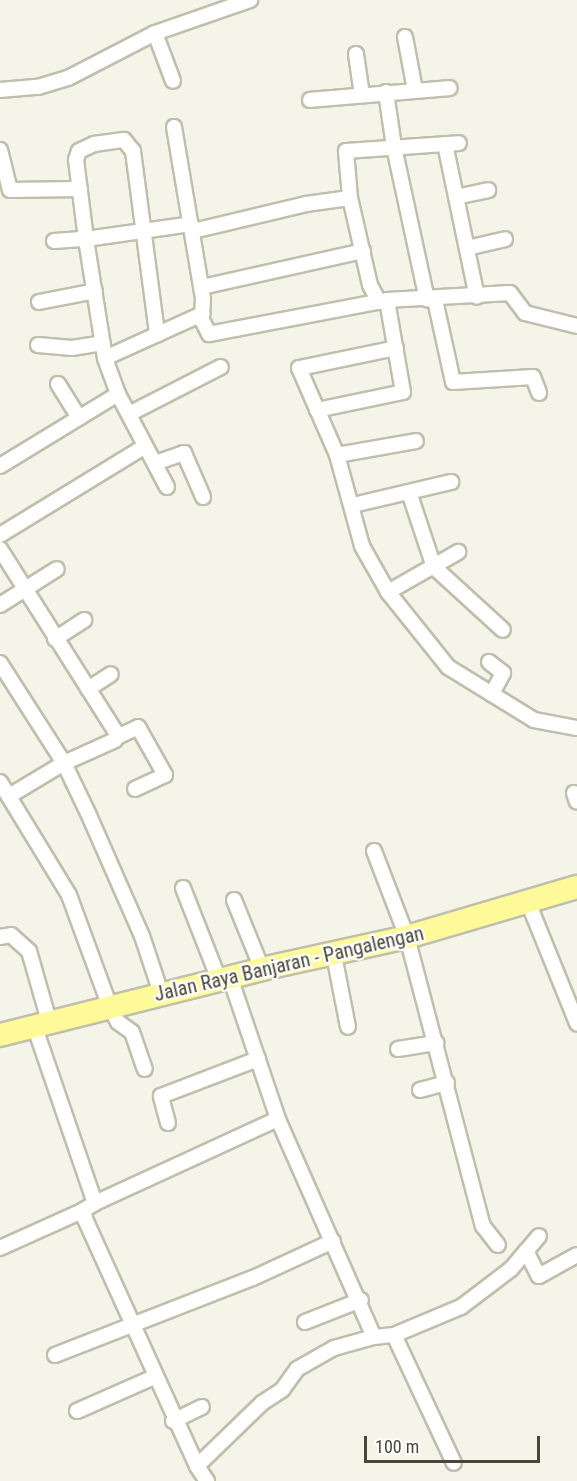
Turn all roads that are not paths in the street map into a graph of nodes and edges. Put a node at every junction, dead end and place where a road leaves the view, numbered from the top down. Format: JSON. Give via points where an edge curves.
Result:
{"nodes":[{"id":1,"x":250,"y":0,"type":"edge"},
{"id":2,"x":154,"y":33,"type":"junction"},
{"id":3,"x":405,"y":37,"type":"dead end"},
{"id":4,"x":356,"y":54,"type":"dead end"},
{"id":5,"x":173,"y":81,"type":"dead end"},
{"id":6,"x":449,"y":88,"type":"dead end"},
{"id":7,"x":0,"y":90,"type":"edge"},
{"id":8,"x":415,"y":90,"type":"junction"},
{"id":9,"x":386,"y":92,"type":"junction"},
{"id":10,"x":362,"y":95,"type":"junction"},
{"id":11,"x":310,"y":100,"type":"dead end"},
{"id":12,"x":174,"y":127,"type":"dead end"},
{"id":13,"x":394,"y":147,"type":"junction"},
{"id":14,"x":0,"y":150,"type":"edge"},
{"id":15,"x":80,"y":189,"type":"junction"},
{"id":16,"x":488,"y":190,"type":"dead end"},
{"id":17,"x":456,"y":197,"type":"junction"},
{"id":18,"x":350,"y":198,"type":"junction"},
{"id":19,"x":192,"y":228,"type":"junction"},
{"id":20,"x":144,"y":231,"type":"junction"},
{"id":21,"x":86,"y":239,"type":"junction"},
{"id":22,"x":505,"y":239,"type":"dead end"},
{"id":23,"x":54,"y":241,"type":"dead end"},
{"id":24,"x":467,"y":248,"type":"junction"},
{"id":25,"x":363,"y":251,"type":"junction"},
{"id":26,"x":202,"y":287,"type":"junction"},
{"id":27,"x":95,"y":291,"type":"junction"},
{"id":28,"x":477,"y":297,"type":"junction"},
{"id":29,"x":431,"y":299,"type":"junction"},
{"id":30,"x":383,"y":301,"type":"junction"},
{"id":31,"x":39,"y":302,"type":"dead end"},
{"id":32,"x":202,"y":314,"type":"junction"},
{"id":33,"x":577,"y":326,"type":"edge"},
{"id":34,"x":157,"y":334,"type":"junction"},
{"id":35,"x":38,"y":345,"type":"dead end"},
{"id":36,"x":396,"y":348,"type":"junction"},
{"id":37,"x":104,"y":351,"type":"junction"},
{"id":38,"x":220,"y":367,"type":"dead end"},
{"id":39,"x":58,"y":384,"type":"dead end"},
{"id":40,"x":539,"y":393,"type":"dead end"},
{"id":41,"x":118,"y":394,"type":"junction"},
{"id":42,"x":316,"y":410,"type":"junction"},
{"id":43,"x":129,"y":414,"type":"junction"},
{"id":44,"x":79,"y":418,"type":"junction"},
{"id":45,"x":416,"y":441,"type":"dead end"},
{"id":46,"x":145,"y":446,"type":"junction"},
{"id":47,"x":337,"y":455,"type":"junction"},
{"id":48,"x":2,"y":462,"type":"edge"},
{"id":49,"x":155,"y":463,"type":"junction"},
{"id":50,"x":451,"y":482,"type":"dead end"},
{"id":51,"x":167,"y":488,"type":"dead end"},
{"id":52,"x":409,"y":492,"type":"junction"},
{"id":53,"x":203,"y":497,"type":"dead end"},
{"id":54,"x":353,"y":505,"type":"junction"},
{"id":55,"x":0,"y":535,"type":"edge"},
{"id":56,"x":0,"y":549,"type":"edge"},
{"id":57,"x":458,"y":552,"type":"dead end"},
{"id":58,"x":434,"y":567,"type":"junction"},
{"id":59,"x":57,"y":569,"type":"dead end"},
{"id":60,"x":24,"y":590,"type":"junction"},
{"id":61,"x":388,"y":592,"type":"junction"},
{"id":62,"x":0,"y":605,"type":"edge"},
{"id":63,"x":84,"y":620,"type":"dead end"},
{"id":64,"x":503,"y":630,"type":"dead end"},
{"id":65,"x":55,"y":639,"type":"junction"},
{"id":66,"x":489,"y":662,"type":"dead end"},
{"id":67,"x":0,"y":663,"type":"edge"},
{"id":68,"x":111,"y":675,"type":"dead end"},
{"id":69,"x":87,"y":689,"type":"junction"},
{"id":70,"x":492,"y":694,"type":"junction"},
{"id":71,"x":577,"y":728,"type":"edge"},
{"id":72,"x":117,"y":737,"type":"junction"},
{"id":73,"x":64,"y":763,"type":"junction"},
{"id":74,"x":0,"y":783,"type":"edge"},
{"id":75,"x":135,"y":789,"type":"dead end"},
{"id":76,"x":9,"y":796,"type":"junction"},
{"id":77,"x":374,"y":851,"type":"dead end"},
{"id":78,"x":577,"y":887,"type":"edge"},
{"id":79,"x":183,"y":888,"type":"dead end"},
{"id":80,"x":234,"y":900,"type":"dead end"},
{"id":81,"x":528,"y":902,"type":"junction"},
{"id":82,"x":0,"y":937,"type":"edge"},
{"id":83,"x":407,"y":937,"type":"junction"},
{"id":84,"x":334,"y":955,"type":"junction"},
{"id":85,"x":262,"y":969,"type":"junction"},
{"id":86,"x":225,"y":979,"type":"junction"},
{"id":87,"x":161,"y":993,"type":"junction"},
{"id":88,"x":110,"y":1007,"type":"junction"},
{"id":89,"x":42,"y":1023,"type":"junction"},
{"id":90,"x":577,"y":1023,"type":"edge"},
{"id":91,"x":348,"y":1027,"type":"dead end"},
{"id":92,"x":0,"y":1035,"type":"edge"},
{"id":93,"x":437,"y":1043,"type":"junction"},
{"id":94,"x":398,"y":1050,"type":"dead end"},
{"id":95,"x":258,"y":1059,"type":"junction"},
{"id":96,"x":145,"y":1069,"type":"dead end"},
{"id":97,"x":447,"y":1083,"type":"junction"},
{"id":98,"x":420,"y":1090,"type":"dead end"},
{"id":99,"x":278,"y":1119,"type":"junction"},
{"id":100,"x":168,"y":1123,"type":"dead end"},
{"id":101,"x":89,"y":1207,"type":"junction"},
{"id":102,"x":539,"y":1236,"type":"dead end"},
{"id":103,"x":333,"y":1241,"type":"junction"},
{"id":104,"x":498,"y":1245,"type":"dead end"},
{"id":105,"x":0,"y":1248,"type":"edge"},
{"id":106,"x":526,"y":1251,"type":"junction"},
{"id":107,"x":577,"y":1255,"type":"edge"},
{"id":108,"x":361,"y":1300,"type":"junction"},
{"id":109,"x":305,"y":1322,"type":"dead end"},
{"id":110,"x":131,"y":1325,"type":"junction"},
{"id":111,"x":394,"y":1335,"type":"junction"},
{"id":112,"x":374,"y":1337,"type":"junction"},
{"id":113,"x":55,"y":1355,"type":"dead end"},
{"id":114,"x":154,"y":1377,"type":"junction"},
{"id":115,"x":202,"y":1407,"type":"dead end"},
{"id":116,"x":77,"y":1411,"type":"dead end"},
{"id":117,"x":173,"y":1420,"type":"junction"},
{"id":118,"x":454,"y":1463,"type":"dead end"},
{"id":119,"x":197,"y":1466,"type":"junction"},
{"id":120,"x":207,"y":1481,"type":"edge"}],
"edges":[{"from":1,"to":2,"type":"street"},
{"from":2,"to":5,"type":"street"},
{"from":2,"to":7,"type":"street","via":[[68,78],[38,87]]},
{"from":3,"to":8,"type":"street"},
{"from":4,"to":10,"type":"street"},
{"from":6,"to":8,"type":"street"},
{"from":8,"to":9,"type":"street"},
{"from":9,"to":10,"type":"street"},
{"from":9,"to":13,"type":"street"},
{"from":10,"to":11,"type":"street"},
{"from":12,"to":19,"type":"street"},
{"from":13,"to":17,"type":"street","via":[[452,143]]},
{"from":13,"to":18,"type":"street","via":[[346,151]]},
{"from":13,"to":29,"type":"street"},
{"from":14,"to":15,"type":"street","via":[[10,190]]},
{"from":15,"to":20,"type":"street","via":[[79,151],[94,144],[124,140],[133,151]]},
{"from":15,"to":21,"type":"street"},
{"from":16,"to":17,"type":"street"},
{"from":17,"to":24,"type":"street"},
{"from":18,"to":19,"type":"street"},
{"from":18,"to":25,"type":"street"},
{"from":19,"to":20,"type":"street"},
{"from":19,"to":26,"type":"street"},
{"from":20,"to":21,"type":"street"},
{"from":20,"to":34,"type":"street"},
{"from":21,"to":23,"type":"street"},
{"from":21,"to":27,"type":"street"},
{"from":22,"to":24,"type":"street"},
{"from":24,"to":28,"type":"street"},
{"from":25,"to":26,"type":"street"},
{"from":25,"to":30,"type":"street","via":[[370,285]]},
{"from":26,"to":32,"type":"street"},
{"from":27,"to":31,"type":"street"},
{"from":27,"to":37,"type":"street"},
{"from":28,"to":29,"type":"street"},
{"from":28,"to":33,"type":"street","via":[[510,292],[525,313]]},
{"from":29,"to":30,"type":"street"},
{"from":29,"to":40,"type":"street","via":[[453,382],[533,377]]},
{"from":30,"to":32,"type":"street","via":[[217,335],[206,329]]},
{"from":30,"to":36,"type":"street"},
{"from":32,"to":34,"type":"street"},
{"from":34,"to":37,"type":"street"},
{"from":35,"to":37,"type":"street"},
{"from":36,"to":42,"type":"street","via":[[403,392]]},
{"from":36,"to":42,"type":"street","via":[[301,366],[298,370]]},
{"from":37,"to":41,"type":"street"},
{"from":38,"to":43,"type":"street"},
{"from":39,"to":44,"type":"street"},
{"from":41,"to":43,"type":"street"},
{"from":41,"to":44,"type":"street"},
{"from":42,"to":47,"type":"street"},
{"from":43,"to":46,"type":"street"},
{"from":44,"to":48,"type":"street"},
{"from":45,"to":47,"type":"street"},
{"from":46,"to":49,"type":"street"},
{"from":46,"to":55,"type":"street"},
{"from":47,"to":54,"type":"street"},
{"from":49,"to":51,"type":"street"},
{"from":49,"to":53,"type":"street","via":[[184,453]]},
{"from":50,"to":52,"type":"street"},
{"from":52,"to":54,"type":"street"},
{"from":52,"to":58,"type":"street"},
{"from":54,"to":61,"type":"street","via":[[359,538]]},
{"from":56,"to":60,"type":"street"},
{"from":57,"to":58,"type":"street"},
{"from":58,"to":61,"type":"street"},
{"from":58,"to":64,"type":"street"},
{"from":59,"to":60,"type":"street"},
{"from":60,"to":62,"type":"street"},
{"from":60,"to":65,"type":"street"},
{"from":61,"to":70,"type":"street","via":[[448,667]]},
{"from":63,"to":65,"type":"street"},
{"from":65,"to":69,"type":"street"},
{"from":66,"to":70,"type":"street","via":[[503,673]]},
{"from":67,"to":73,"type":"street"},
{"from":68,"to":69,"type":"street"},
{"from":69,"to":72,"type":"street"},
{"from":70,"to":71,"type":"street","via":[[534,720]]},
{"from":72,"to":73,"type":"street"},
{"from":72,"to":75,"type":"street","via":[[138,727],[165,775]]},
{"from":73,"to":76,"type":"street"},
{"from":73,"to":87,"type":"street","via":[[118,876]]},
{"from":74,"to":76,"type":"street"},
{"from":76,"to":88,"type":"street","via":[[69,895]]},
{"from":77,"to":83,"type":"street"},
{"from":78,"to":81,"type":"main road","name":"Jalan Raya Banjaran - Pangalengan"},
{"from":79,"to":86,"type":"street"},
{"from":80,"to":85,"type":"street"},
{"from":81,"to":83,"type":"main road","name":"Jalan Raya Banjaran - Pangalengan"},
{"from":81,"to":90,"type":"street"},
{"from":82,"to":89,"type":"street","via":[[11,935],[29,951]]},
{"from":83,"to":84,"type":"main road","name":"Jalan Raya Banjaran - Pangalengan"},
{"from":83,"to":93,"type":"street"},
{"from":84,"to":85,"type":"main road","name":"Jalan Raya Banjaran - Pangalengan"},
{"from":84,"to":91,"type":"street"},
{"from":85,"to":86,"type":"main road","name":"Jalan Raya Banjaran - Pangalengan"},
{"from":86,"to":87,"type":"main road","name":"Jalan Raya Banjaran - Pangalengan"},
{"from":86,"to":95,"type":"street"},
{"from":87,"to":88,"type":"main road","name":"Jalan Raya Banjaran - Pangalengan"},
{"from":88,"to":89,"type":"main road","name":"Jalan Raya Banjaran - Pangalengan"},
{"from":88,"to":96,"type":"street","via":[[118,1022],[132,1032]]},
{"from":89,"to":92,"type":"main road","name":"Jalan Raya Banjaran - Pangalengan"},
{"from":89,"to":101,"type":"street"},
{"from":93,"to":94,"type":"street"},
{"from":93,"to":97,"type":"street"},
{"from":95,"to":99,"type":"street"},
{"from":95,"to":100,"type":"street","via":[[161,1096]]},
{"from":97,"to":98,"type":"street"},
{"from":97,"to":104,"type":"street","via":[[483,1226]]},
{"from":99,"to":101,"type":"street"},
{"from":99,"to":103,"type":"street"},
{"from":101,"to":105,"type":"street"},
{"from":101,"to":110,"type":"street"},
{"from":102,"to":106,"type":"street"},
{"from":103,"to":108,"type":"street"},
{"from":103,"to":110,"type":"street","via":[[253,1278]]},
{"from":106,"to":107,"type":"street","via":[[539,1276]]},
{"from":106,"to":111,"type":"street","via":[[510,1269],[461,1307]]},
{"from":108,"to":109,"type":"street"},
{"from":108,"to":112,"type":"street"},
{"from":110,"to":113,"type":"street"},
{"from":110,"to":114,"type":"street"},
{"from":111,"to":112,"type":"street"},
{"from":111,"to":118,"type":"street"},
{"from":112,"to":119,"type":"street","via":[[334,1348],[297,1369],[282,1390],[262,1403]]},
{"from":114,"to":116,"type":"street"},
{"from":114,"to":117,"type":"street"},
{"from":115,"to":117,"type":"street"},
{"from":117,"to":119,"type":"street"},
{"from":119,"to":120,"type":"street"}]}
